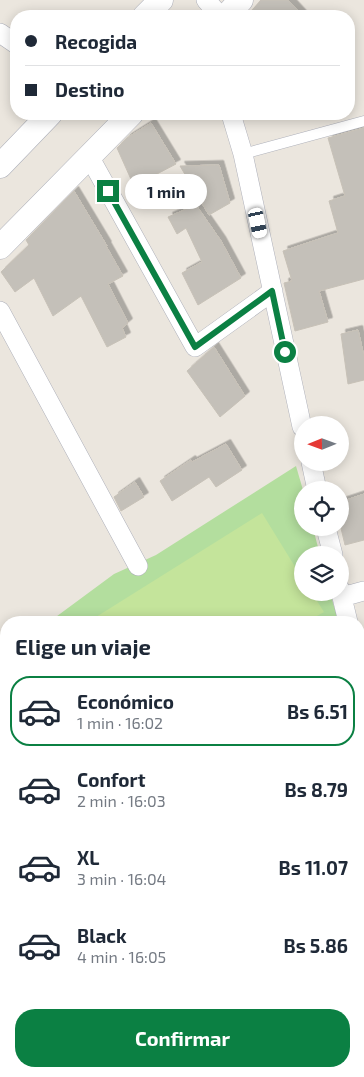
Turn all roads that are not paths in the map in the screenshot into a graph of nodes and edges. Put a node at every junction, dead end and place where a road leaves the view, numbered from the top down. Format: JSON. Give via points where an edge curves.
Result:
{"nodes":[{"id":1,"x":161,"y":0,"type":"edge"},
{"id":2,"x":206,"y":0,"type":"edge"},
{"id":3,"x":241,"y":0,"type":"edge"},
{"id":4,"x":151,"y":10,"type":"edge"},
{"id":5,"x":215,"y":10,"type":"edge"},
{"id":6,"x":232,"y":10,"type":"edge"},
{"id":7,"x":44,"y":120,"type":"edge"},
{"id":8,"x":124,"y":120,"type":"edge"},
{"id":9,"x":233,"y":120,"type":"edge"},
{"id":10,"x":364,"y":121,"type":"edge"},
{"id":11,"x":242,"y":154,"type":"junction"},
{"id":12,"x":89,"y":156,"type":"junction"},
{"id":13,"x":0,"y":166,"type":"edge"},
{"id":14,"x":0,"y":247,"type":"edge"},
{"id":15,"x":272,"y":291,"type":"junction"},
{"id":16,"x":0,"y":312,"type":"edge"},
{"id":17,"x":300,"y":416,"type":"edge"},
{"id":18,"x":138,"y":566,"type":"dead end"},
{"id":19,"x":364,"y":591,"type":"edge"},
{"id":20,"x":349,"y":592,"type":"edge"},
{"id":21,"x":343,"y":601,"type":"edge"},
{"id":22,"x":347,"y":616,"type":"edge"}],
"edges":[{"from":1,"to":4,"type":"street"},
{"from":2,"to":5,"type":"street"},
{"from":3,"to":6,"type":"street"},
{"from":7,"to":13,"type":"street"},
{"from":8,"to":12,"type":"street"},
{"from":9,"to":11,"type":"street"},
{"from":10,"to":11,"type":"lane"},
{"from":11,"to":15,"type":"street"},
{"from":12,"to":14,"type":"street"},
{"from":12,"to":15,"type":"street","via":[[195,347]]},
{"from":15,"to":17,"type":"street"},
{"from":16,"to":18,"type":"street"},
{"from":19,"to":20,"type":"street"},
{"from":21,"to":22,"type":"street"}]}
